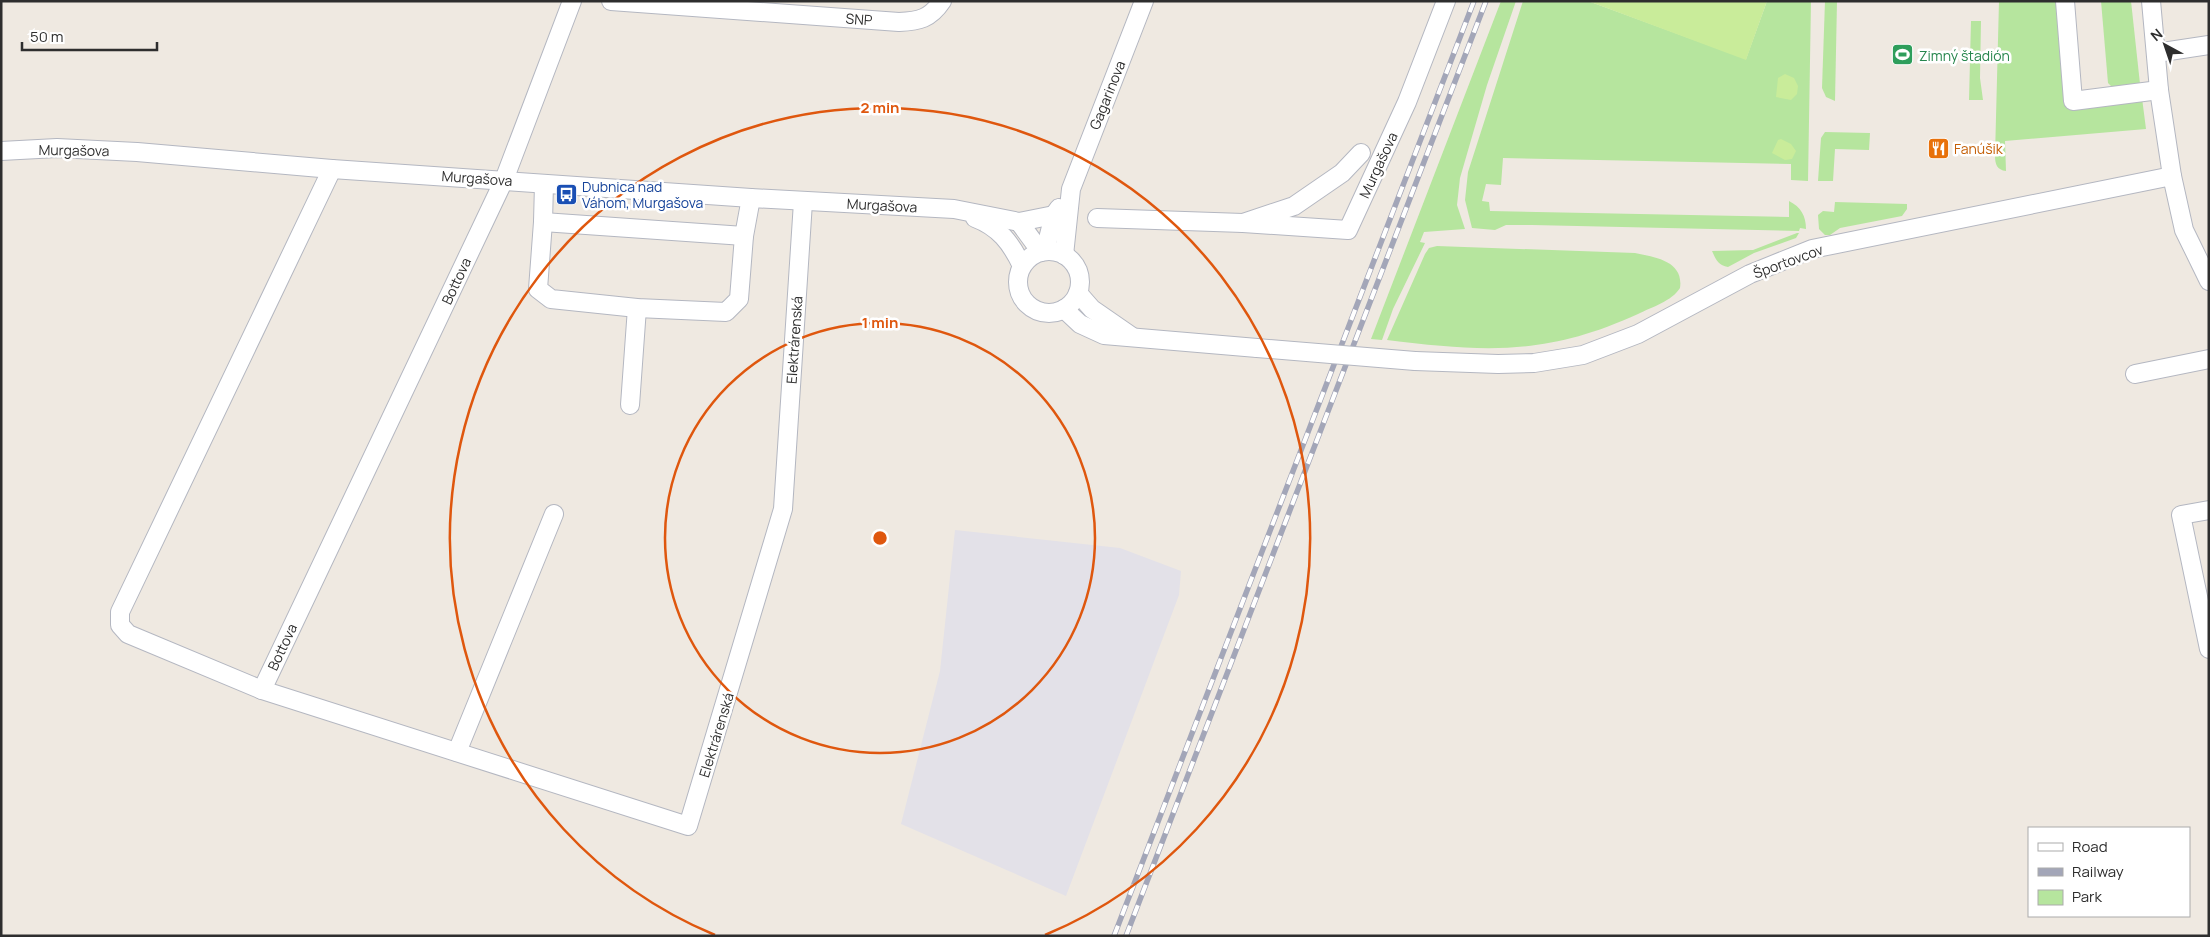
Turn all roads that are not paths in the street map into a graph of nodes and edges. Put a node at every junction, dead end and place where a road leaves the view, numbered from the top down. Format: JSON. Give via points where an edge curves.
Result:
{"nodes":[{"id":1,"x":572,"y":1,"type":"edge"},
{"id":2,"x":611,"y":1,"type":"edge"},
{"id":3,"x":942,"y":1,"type":"edge"},
{"id":4,"x":1144,"y":1,"type":"edge"},
{"id":5,"x":1446,"y":1,"type":"edge"},
{"id":6,"x":2065,"y":1,"type":"edge"},
{"id":7,"x":2151,"y":1,"type":"edge"},
{"id":8,"x":770,"y":7,"type":"edge"},
{"id":9,"x":2209,"y":45,"type":"edge"},
{"id":10,"x":2156,"y":53,"type":"junction"},
{"id":11,"x":2159,"y":90,"type":"junction"},
{"id":12,"x":1,"y":151,"type":"edge"},
{"id":13,"x":1361,"y":153,"type":"dead end"},
{"id":14,"x":332,"y":169,"type":"junction"},
{"id":15,"x":2172,"y":176,"type":"junction"},
{"id":16,"x":504,"y":180,"type":"junction"},
{"id":17,"x":544,"y":184,"type":"junction"},
{"id":18,"x":1071,"y":189,"type":"junction"},
{"id":19,"x":751,"y":198,"type":"junction"},
{"id":20,"x":803,"y":202,"type":"junction"},
{"id":21,"x":954,"y":209,"type":"junction"},
{"id":22,"x":1054,"y":216,"type":"junction"},
{"id":23,"x":1097,"y":218,"type":"dead end"},
{"id":24,"x":544,"y":222,"type":"junction"},
{"id":25,"x":1019,"y":222,"type":"junction"},
{"id":26,"x":1243,"y":224,"type":"junction"},
{"id":27,"x":744,"y":236,"type":"junction"},
{"id":28,"x":1043,"y":251,"type":"junction"},
{"id":29,"x":1064,"y":255,"type":"junction"},
{"id":30,"x":1022,"y":266,"type":"junction"},
{"id":31,"x":2209,"y":281,"type":"edge"},
{"id":32,"x":1078,"y":293,"type":"junction"},
{"id":33,"x":637,"y":308,"type":"junction"},
{"id":34,"x":1064,"y":309,"type":"junction"},
{"id":35,"x":1133,"y":338,"type":"junction"},
{"id":36,"x":2209,"y":359,"type":"edge"},
{"id":37,"x":2135,"y":374,"type":"dead end"},
{"id":38,"x":630,"y":405,"type":"dead end"},
{"id":39,"x":2209,"y":510,"type":"edge"},
{"id":40,"x":554,"y":514,"type":"dead end"},
{"id":41,"x":2209,"y":649,"type":"edge"},
{"id":42,"x":262,"y":690,"type":"junction"},
{"id":43,"x":457,"y":752,"type":"junction"}],
"edges":[{"from":1,"to":16,"type":"street","name":"Bottova"},
{"from":2,"to":8,"type":"street","name":"SNP"},
{"from":3,"to":8,"type":"street","name":"SNP","via":[[921,20],[899,22]]},
{"from":4,"to":18,"type":"street","name":"Gagarinova"},
{"from":5,"to":26,"type":"street","name":"Murgašova","via":[[1407,102],[1348,230]]},
{"from":6,"to":11,"type":"street","via":[[2073,101]]},
{"from":7,"to":10,"type":"street"},
{"from":9,"to":10,"type":"street"},
{"from":10,"to":11,"type":"street"},
{"from":11,"to":15,"type":"street"},
{"from":12,"to":14,"type":"street","name":"Murgašova","via":[[88,149]]},
{"from":13,"to":26,"type":"street","name":"Murgašova","via":[[1342,173],[1294,206]]},
{"from":14,"to":16,"type":"street","name":"Murgašova"},
{"from":14,"to":42,"type":"street","via":[[120,612],[120,624],[128,634]]},
{"from":15,"to":31,"type":"street","via":[[2184,230]]},
{"from":15,"to":35,"type":"street","name":"Športovcov","bridge":true,"via":[[1812,249],[1750,274],[1638,334],[1583,355],[1534,363],[1415,361]]},
{"from":16,"to":17,"type":"street","name":"Murgašova"},
{"from":16,"to":42,"type":"street","name":"Bottova"},
{"from":17,"to":19,"type":"street","name":"Murgašova"},
{"from":17,"to":24,"type":"street"},
{"from":18,"to":22,"type":"street","name":"Gagarinova"},
{"from":18,"to":29,"type":"street","name":"Gagarinova"},
{"from":19,"to":20,"type":"street","name":"Murgašova"},
{"from":19,"to":27,"type":"street"},
{"from":20,"to":21,"type":"street","name":"Murgašova"},
{"from":20,"to":43,"type":"street","name":"Elektrárenská","via":[[783,509],[688,826]]},
{"from":21,"to":25,"type":"street","name":"Murgašova"},
{"from":21,"to":30,"type":"street","name":"Murgašova","via":[[989,223],[1012,246]]},
{"from":22,"to":25,"type":"street","name":"Murgašova"},
{"from":22,"to":28,"type":"street","name":"Gagarinova"},
{"from":23,"to":26,"type":"street","name":"Murgašova"},
{"from":24,"to":27,"type":"street"},
{"from":24,"to":33,"type":"street","via":[[538,289],[551,299]]},
{"from":25,"to":28,"type":"street"},
{"from":27,"to":33,"type":"street","via":[[739,299],[726,312]]},
{"from":28,"to":29,"type":"street"},
{"from":28,"to":30,"type":"street"},
{"from":29,"to":32,"type":"street","via":[[1080,276]]},
{"from":30,"to":34,"type":"street","via":[[1019,292],[1028,306],[1044,313]]},
{"from":32,"to":34,"type":"street"},
{"from":32,"to":35,"type":"street","via":[[1092,309]]},
{"from":33,"to":38,"type":"street"},
{"from":34,"to":35,"type":"street","name":"Športovcov","via":[[1080,324],[1104,335]]},
{"from":36,"to":37,"type":"street"},
{"from":39,"to":41,"type":"street","via":[[2181,515]]},
{"from":40,"to":43,"type":"street"},
{"from":42,"to":43,"type":"street","name":"Elektrárenská"}]}
